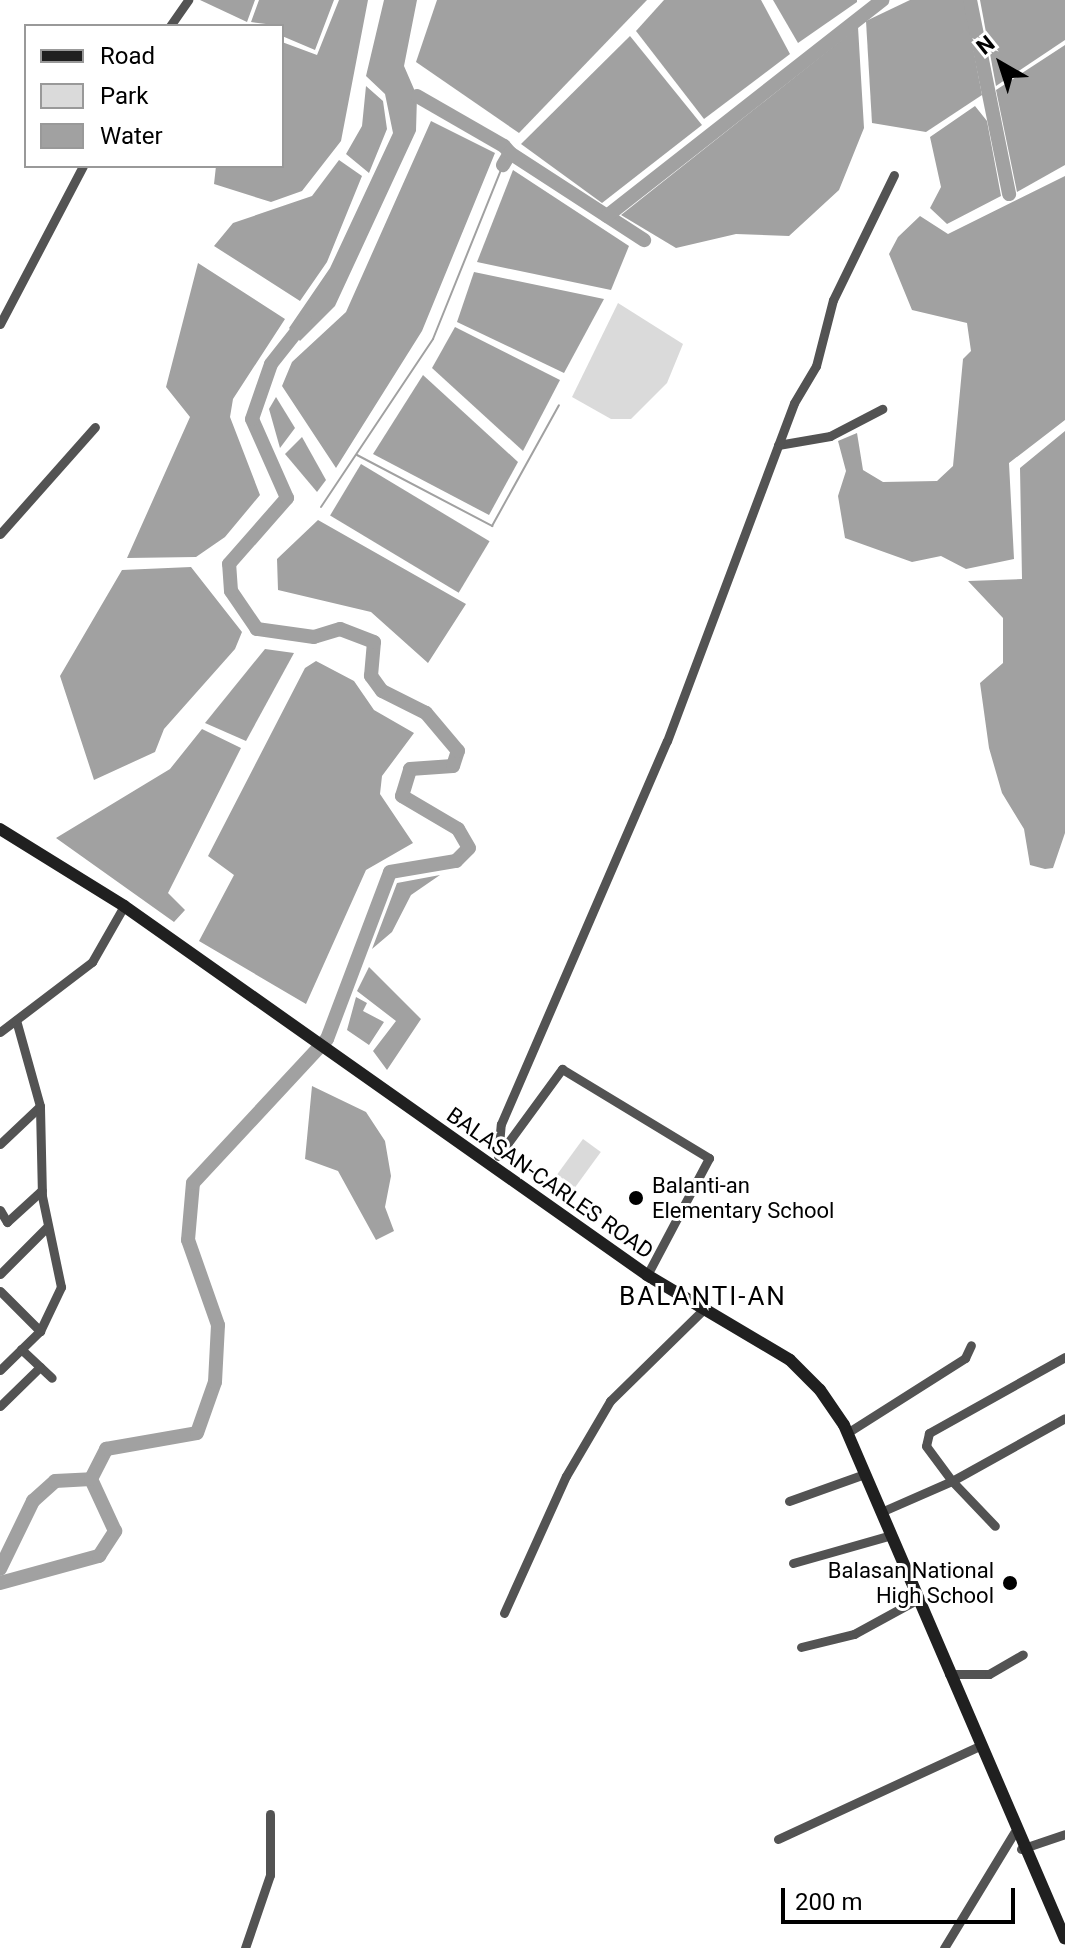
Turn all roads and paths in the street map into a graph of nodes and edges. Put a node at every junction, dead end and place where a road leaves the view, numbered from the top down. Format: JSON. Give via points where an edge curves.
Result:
{"nodes":[{"id":1,"x":188,"y":0,"type":"edge"},
{"id":2,"x":171,"y":24,"type":"edge"},
{"id":3,"x":82,"y":168,"type":"edge"},
{"id":4,"x":894,"y":175,"type":"dead end"},
{"id":5,"x":0,"y":324,"type":"edge"},
{"id":6,"x":882,"y":409,"type":"dead end"},
{"id":7,"x":95,"y":427,"type":"dead end"},
{"id":8,"x":778,"y":445,"type":"junction"},
{"id":9,"x":0,"y":534,"type":"edge"},
{"id":10,"x":0,"y":829,"type":"edge"},
{"id":11,"x":124,"y":906,"type":"junction"},
{"id":12,"x":16,"y":1020,"type":"junction"},
{"id":13,"x":0,"y":1032,"type":"edge"},
{"id":14,"x":40,"y":1106,"type":"junction"},
{"id":15,"x":0,"y":1144,"type":"edge"},
{"id":16,"x":498,"y":1156,"type":"junction"},
{"id":17,"x":491,"y":1169,"type":"junction"},
{"id":18,"x":42,"y":1190,"type":"junction"},
{"id":19,"x":0,"y":1210,"type":"edge"},
{"id":20,"x":4,"y":1225,"type":"edge"},
{"id":21,"x":46,"y":1228,"type":"junction"},
{"id":22,"x":0,"y":1274,"type":"edge"},
{"id":23,"x":647,"y":1275,"type":"junction"},
{"id":24,"x":0,"y":1291,"type":"edge"},
{"id":25,"x":703,"y":1310,"type":"junction"},
{"id":26,"x":40,"y":1331,"type":"junction"},
{"id":27,"x":971,"y":1345,"type":"dead end"},
{"id":28,"x":21,"y":1349,"type":"junction"},
{"id":29,"x":1065,"y":1357,"type":"edge"},
{"id":30,"x":40,"y":1367,"type":"junction"},
{"id":31,"x":0,"y":1370,"type":"edge"},
{"id":32,"x":52,"y":1378,"type":"dead end"},
{"id":33,"x":0,"y":1406,"type":"edge"},
{"id":34,"x":1065,"y":1418,"type":"edge"},
{"id":35,"x":847,"y":1433,"type":"junction"},
{"id":36,"x":865,"y":1474,"type":"junction"},
{"id":37,"x":952,"y":1481,"type":"junction"},
{"id":38,"x":789,"y":1501,"type":"dead end"},
{"id":39,"x":881,"y":1512,"type":"junction"},
{"id":40,"x":995,"y":1526,"type":"dead end"},
{"id":41,"x":891,"y":1535,"type":"junction"},
{"id":42,"x":793,"y":1563,"type":"dead end"},
{"id":43,"x":918,"y":1599,"type":"junction"},
{"id":44,"x":504,"y":1613,"type":"dead end"},
{"id":45,"x":801,"y":1647,"type":"dead end"},
{"id":46,"x":1023,"y":1654,"type":"dead end"},
{"id":47,"x":949,"y":1674,"type":"junction"},
{"id":48,"x":979,"y":1746,"type":"junction"},
{"id":49,"x":270,"y":1814,"type":"dead end"},
{"id":50,"x":1014,"y":1833,"type":"junction"},
{"id":51,"x":1065,"y":1834,"type":"edge"},
{"id":52,"x":778,"y":1839,"type":"dead end"},
{"id":53,"x":1021,"y":1849,"type":"junction"},
{"id":54,"x":1065,"y":1939,"type":"edge"},
{"id":55,"x":245,"y":1948,"type":"edge"},
{"id":56,"x":944,"y":1948,"type":"edge"}],
"edges":[{"from":1,"to":2,"type":"street"},
{"from":3,"to":5,"type":"street"},
{"from":4,"to":8,"type":"street","via":[[833,300],[816,366]]},
{"from":6,"to":8,"type":"street","via":[[830,436]]},
{"from":7,"to":9,"type":"street"},
{"from":8,"to":16,"type":"street","via":[[667,741],[501,1124]]},
{"from":10,"to":11,"type":"main road","name":"BALASAN-CARLES ROAD"},
{"from":11,"to":12,"type":"street","via":[[92,962]]},
{"from":11,"to":17,"type":"main road","name":"BALASAN-CARLES ROAD"},
{"from":12,"to":13,"type":"street"},
{"from":12,"to":14,"type":"street"},
{"from":14,"to":15,"type":"street"},
{"from":14,"to":18,"type":"street"},
{"from":16,"to":17,"type":"street"},
{"from":16,"to":23,"type":"street","via":[[562,1069],[709,1158]]},
{"from":17,"to":23,"type":"main road","name":"BALASAN-CARLES ROAD"},
{"from":18,"to":20,"type":"street"},
{"from":18,"to":21,"type":"street"},
{"from":19,"to":20,"type":"street"},
{"from":21,"to":22,"type":"street"},
{"from":21,"to":26,"type":"street","via":[[61,1287]]},
{"from":23,"to":25,"type":"main road","name":"BALASAN-CARLES ROAD"},
{"from":24,"to":26,"type":"street"},
{"from":25,"to":35,"type":"main road","name":"BALASAN-CARLES ROAD","via":[[790,1360]]},
{"from":25,"to":44,"type":"street","via":[[610,1401],[566,1476]]},
{"from":26,"to":28,"type":"street"},
{"from":27,"to":35,"type":"street","via":[[965,1358]]},
{"from":28,"to":30,"type":"street"},
{"from":28,"to":31,"type":"street"},
{"from":29,"to":37,"type":"street","via":[[929,1433],[926,1446]]},
{"from":30,"to":32,"type":"street"},
{"from":30,"to":33,"type":"street"},
{"from":34,"to":37,"type":"street"},
{"from":35,"to":36,"type":"main road","name":"BALASAN-CARLES ROAD"},
{"from":36,"to":38,"type":"street"},
{"from":36,"to":39,"type":"main road","name":"BALASAN-CARLES ROAD"},
{"from":37,"to":39,"type":"street"},
{"from":37,"to":40,"type":"street"},
{"from":39,"to":41,"type":"main road","name":"BALASAN-CARLES ROAD"},
{"from":41,"to":42,"type":"street"},
{"from":41,"to":43,"type":"main road","name":"BALASAN-CARLES ROAD"},
{"from":43,"to":45,"type":"street","via":[[854,1634]]},
{"from":43,"to":47,"type":"main road","name":"BALASAN-CARLES ROAD"},
{"from":46,"to":47,"type":"street","via":[[989,1674]]},
{"from":47,"to":48,"type":"main road","name":"BALASAN-CARLES ROAD"},
{"from":48,"to":50,"type":"main road","name":"BALASAN-CARLES ROAD"},
{"from":48,"to":52,"type":"street"},
{"from":49,"to":55,"type":"street","via":[[270,1875]]},
{"from":50,"to":53,"type":"main road","name":"BALASAN-CARLES ROAD"},
{"from":50,"to":56,"type":"street"},
{"from":51,"to":53,"type":"street"},
{"from":53,"to":54,"type":"main road","name":"BALASAN-CARLES ROAD"}]}
